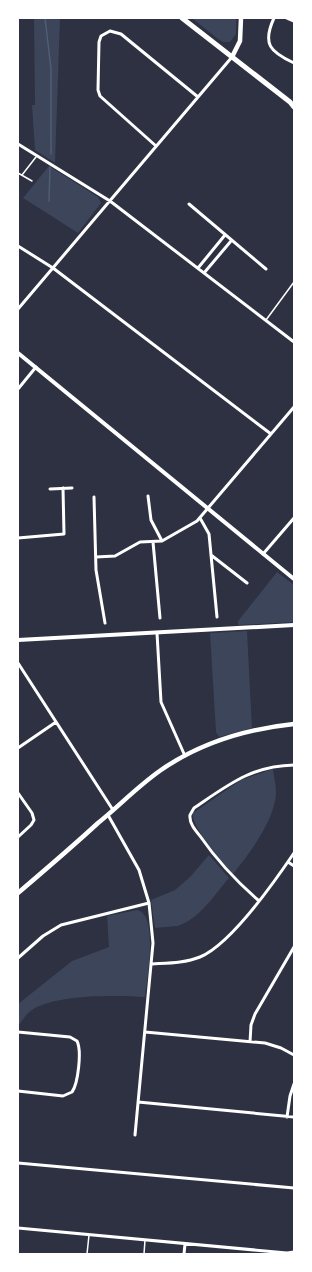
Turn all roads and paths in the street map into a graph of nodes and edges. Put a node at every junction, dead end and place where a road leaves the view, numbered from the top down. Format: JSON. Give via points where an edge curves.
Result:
{"nodes":[{"id":1,"x":182,"y":18,"type":"edge"},
{"id":2,"x":241,"y":18,"type":"edge"},
{"id":3,"x":274,"y":18,"type":"edge"},
{"id":4,"x":287,"y":18,"type":"edge"},
{"id":5,"x":294,"y":21,"type":"edge"},
{"id":6,"x":232,"y":57,"type":"junction"},
{"id":7,"x":294,"y":63,"type":"edge"},
{"id":8,"x":198,"y":97,"type":"junction"},
{"id":9,"x":292,"y":103,"type":"edge"},
{"id":10,"x":294,"y":107,"type":"edge"},
{"id":11,"x":18,"y":144,"type":"edge"},
{"id":12,"x":156,"y":146,"type":"junction"},
{"id":13,"x":37,"y":155,"type":"junction"},
{"id":14,"x":18,"y":173,"type":"edge"},
{"id":15,"x":22,"y":175,"type":"junction"},
{"id":16,"x":32,"y":181,"type":"dead end"},
{"id":17,"x":110,"y":201,"type":"junction"},
{"id":18,"x":189,"y":204,"type":"dead end"},
{"id":19,"x":225,"y":235,"type":"junction"},
{"id":20,"x":231,"y":241,"type":"junction"},
{"id":21,"x":18,"y":246,"type":"edge"},
{"id":22,"x":53,"y":268,"type":"junction"},
{"id":23,"x":198,"y":268,"type":"junction"},
{"id":24,"x":266,"y":269,"type":"dead end"},
{"id":25,"x":204,"y":273,"type":"junction"},
{"id":26,"x":294,"y":282,"type":"edge"},
{"id":27,"x":18,"y":309,"type":"edge"},
{"id":28,"x":266,"y":320,"type":"junction"},
{"id":29,"x":294,"y":342,"type":"edge"},
{"id":30,"x":18,"y":353,"type":"edge"},
{"id":31,"x":36,"y":367,"type":"junction"},
{"id":32,"x":18,"y":389,"type":"edge"},
{"id":33,"x":294,"y":407,"type":"edge"},
{"id":34,"x":271,"y":434,"type":"junction"},
{"id":35,"x":63,"y":488,"type":"junction"},
{"id":36,"x":72,"y":488,"type":"dead end"},
{"id":37,"x":50,"y":489,"type":"dead end"},
{"id":38,"x":148,"y":496,"type":"dead end"},
{"id":39,"x":94,"y":497,"type":"dead end"},
{"id":40,"x":208,"y":509,"type":"junction"},
{"id":41,"x":200,"y":518,"type":"junction"},
{"id":42,"x":294,"y":518,"type":"edge"},
{"id":43,"x":18,"y":538,"type":"edge"},
{"id":44,"x":162,"y":540,"type":"junction"},
{"id":45,"x":153,"y":542,"type":"junction"},
{"id":46,"x":263,"y":554,"type":"junction"},
{"id":47,"x":210,"y":555,"type":"junction"},
{"id":48,"x":96,"y":557,"type":"junction"},
{"id":49,"x":294,"y":580,"type":"edge"},
{"id":50,"x":247,"y":583,"type":"dead end"},
{"id":51,"x":217,"y":617,"type":"dead end"},
{"id":52,"x":160,"y":618,"type":"dead end"},
{"id":53,"x":104,"y":623,"type":"dead end"},
{"id":54,"x":294,"y":625,"type":"edge"},
{"id":55,"x":157,"y":633,"type":"junction"},
{"id":56,"x":18,"y":640,"type":"edge"},
{"id":57,"x":18,"y":663,"type":"edge"},
{"id":58,"x":56,"y":722,"type":"junction"},
{"id":59,"x":294,"y":724,"type":"edge"},
{"id":60,"x":18,"y":748,"type":"edge"},
{"id":61,"x":185,"y":756,"type":"junction"},
{"id":62,"x":294,"y":765,"type":"edge"},
{"id":63,"x":18,"y":793,"type":"edge"},
{"id":64,"x":113,"y":810,"type":"junction"},
{"id":65,"x":108,"y":815,"type":"junction"},
{"id":66,"x":18,"y":837,"type":"edge"},
{"id":67,"x":294,"y":853,"type":"edge"},
{"id":68,"x":288,"y":862,"type":"junction"},
{"id":69,"x":294,"y":866,"type":"edge"},
{"id":70,"x":18,"y":893,"type":"edge"},
{"id":71,"x":258,"y":900,"type":"junction"},
{"id":72,"x":149,"y":903,"type":"junction"},
{"id":73,"x":294,"y":946,"type":"edge"},
{"id":74,"x":18,"y":958,"type":"edge"},
{"id":75,"x":152,"y":964,"type":"junction"},
{"id":76,"x":18,"y":1032,"type":"edge"},
{"id":77,"x":145,"y":1032,"type":"junction"},
{"id":78,"x":250,"y":1042,"type":"junction"},
{"id":79,"x":294,"y":1055,"type":"edge"},
{"id":80,"x":294,"y":1084,"type":"edge"},
{"id":81,"x":18,"y":1091,"type":"edge"},
{"id":82,"x":138,"y":1102,"type":"junction"},
{"id":83,"x":287,"y":1117,"type":"junction"},
{"id":84,"x":294,"y":1118,"type":"edge"},
{"id":85,"x":135,"y":1135,"type":"dead end"},
{"id":86,"x":18,"y":1163,"type":"edge"},
{"id":87,"x":294,"y":1188,"type":"edge"},
{"id":88,"x":18,"y":1228,"type":"edge"},
{"id":89,"x":88,"y":1235,"type":"junction"},
{"id":90,"x":146,"y":1240,"type":"junction"},
{"id":91,"x":185,"y":1244,"type":"junction"},
{"id":92,"x":294,"y":1252,"type":"edge"},
{"id":93,"x":87,"y":1254,"type":"edge"},
{"id":94,"x":144,"y":1254,"type":"edge"},
{"id":95,"x":184,"y":1254,"type":"edge"},
{"id":96,"x":287,"y":1254,"type":"edge"}],
"edges":[{"from":1,"to":6,"type":"main road"},
{"from":2,"to":6,"type":"main road","via":[[240,41]]},
{"from":3,"to":7,"type":"street","via":[[268,33],[270,46]]},
{"from":4,"to":5,"type":"street"},
{"from":6,"to":8,"type":"street"},
{"from":6,"to":9,"type":"main road"},
{"from":8,"to":12,"type":"street"},
{"from":8,"to":12,"type":"street","via":[[117,32],[110,31],[101,36],[98,90],[100,96]]},
{"from":9,"to":10,"type":"main road"},
{"from":11,"to":13,"type":"street"},
{"from":12,"to":17,"type":"street"},
{"from":13,"to":15,"type":"lane"},
{"from":13,"to":17,"type":"street"},
{"from":14,"to":15,"type":"lane"},
{"from":15,"to":16,"type":"lane"},
{"from":17,"to":22,"type":"street"},
{"from":17,"to":23,"type":"street"},
{"from":18,"to":19,"type":"street"},
{"from":19,"to":20,"type":"street"},
{"from":19,"to":23,"type":"street"},
{"from":20,"to":24,"type":"street"},
{"from":20,"to":25,"type":"street"},
{"from":21,"to":22,"type":"street"},
{"from":22,"to":27,"type":"street"},
{"from":22,"to":34,"type":"street"},
{"from":23,"to":25,"type":"street"},
{"from":25,"to":28,"type":"street"},
{"from":26,"to":28,"type":"lane"},
{"from":28,"to":29,"type":"street"},
{"from":30,"to":31,"type":"street"},
{"from":31,"to":32,"type":"street"},
{"from":31,"to":40,"type":"street"},
{"from":33,"to":34,"type":"street"},
{"from":34,"to":40,"type":"street"},
{"from":35,"to":36,"type":"street"},
{"from":35,"to":37,"type":"street"},
{"from":35,"to":43,"type":"street","via":[[65,532],[61,535]]},
{"from":38,"to":44,"type":"street","via":[[151,520]]},
{"from":39,"to":48,"type":"street"},
{"from":40,"to":41,"type":"street"},
{"from":40,"to":46,"type":"street"},
{"from":41,"to":44,"type":"street"},
{"from":41,"to":47,"type":"street","via":[[209,534]]},
{"from":42,"to":46,"type":"street"},
{"from":44,"to":45,"type":"street"},
{"from":45,"to":48,"type":"street","via":[[140,542],[115,556]]},
{"from":45,"to":52,"type":"street"},
{"from":46,"to":49,"type":"street"},
{"from":47,"to":50,"type":"street"},
{"from":47,"to":51,"type":"street"},
{"from":48,"to":53,"type":"street"},
{"from":54,"to":55,"type":"street"},
{"from":55,"to":56,"type":"street"},
{"from":55,"to":61,"type":"street","via":[[161,702]]},
{"from":57,"to":58,"type":"street"},
{"from":58,"to":60,"type":"street"},
{"from":58,"to":64,"type":"street"},
{"from":59,"to":61,"type":"main road","via":[[230,736]]},
{"from":61,"to":64,"type":"main road","via":[[160,771]]},
{"from":62,"to":71,"type":"street","via":[[267,767],[247,774],[194,808],[190,815],[191,823],[218,861],[230,876]]},
{"from":63,"to":66,"type":"street","via":[[34,820]]},
{"from":64,"to":65,"type":"main road"},
{"from":65,"to":70,"type":"main road"},
{"from":65,"to":72,"type":"street","via":[[139,870]]},
{"from":67,"to":68,"type":"street"},
{"from":68,"to":69,"type":"street"},
{"from":68,"to":71,"type":"street"},
{"from":71,"to":75,"type":"street","via":[[230,935],[210,951],[192,959]]},
{"from":72,"to":74,"type":"street","via":[[61,925],[43,936]]},
{"from":72,"to":75,"type":"street","via":[[153,943]]},
{"from":73,"to":78,"type":"street","via":[[255,1014]]},
{"from":75,"to":77,"type":"street"},
{"from":76,"to":81,"type":"street","via":[[70,1037],[78,1041],[80,1050],[76,1083],[72,1092],[64,1096]]},
{"from":77,"to":78,"type":"street"},
{"from":77,"to":82,"type":"street"},
{"from":78,"to":79,"type":"street","via":[[274,1045]]},
{"from":80,"to":83,"type":"street"},
{"from":82,"to":83,"type":"street"},
{"from":82,"to":85,"type":"street"},
{"from":83,"to":84,"type":"street"},
{"from":86,"to":87,"type":"street"},
{"from":88,"to":89,"type":"street"},
{"from":89,"to":90,"type":"street"},
{"from":89,"to":93,"type":"lane"},
{"from":90,"to":91,"type":"street"},
{"from":90,"to":94,"type":"lane"},
{"from":91,"to":95,"type":"street"},
{"from":91,"to":96,"type":"street"},
{"from":92,"to":96,"type":"street"}]}
